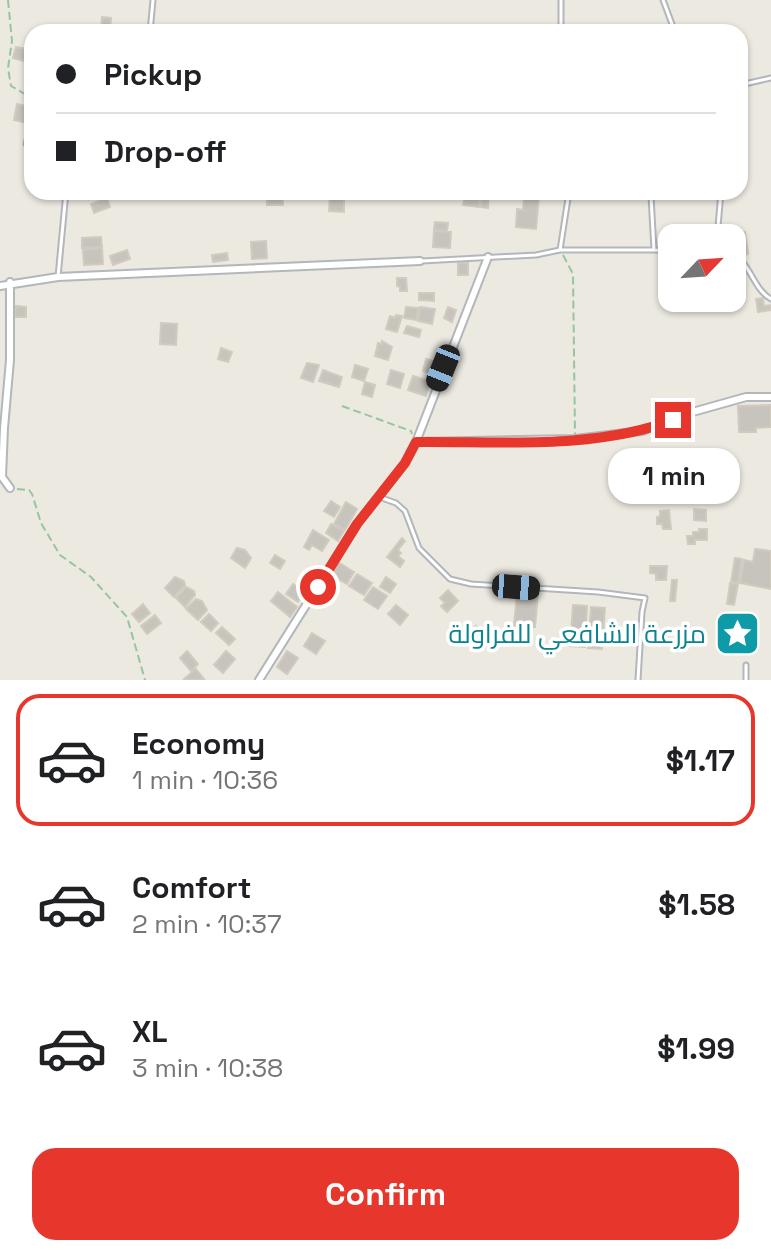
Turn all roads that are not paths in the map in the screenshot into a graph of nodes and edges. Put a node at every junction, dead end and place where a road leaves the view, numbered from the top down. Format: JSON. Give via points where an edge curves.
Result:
{"nodes":[{"id":1,"x":153,"y":0,"type":"edge"},
{"id":2,"x":561,"y":0,"type":"edge"},
{"id":3,"x":663,"y":0,"type":"edge"},
{"id":4,"x":151,"y":24,"type":"edge"},
{"id":5,"x":561,"y":24,"type":"edge"},
{"id":6,"x":672,"y":24,"type":"edge"},
{"id":7,"x":771,"y":78,"type":"edge"},
{"id":8,"x":748,"y":83,"type":"edge"},
{"id":9,"x":65,"y":200,"type":"edge"},
{"id":10,"x":568,"y":200,"type":"edge"},
{"id":11,"x":651,"y":200,"type":"edge"},
{"id":12,"x":720,"y":200,"type":"edge"},
{"id":13,"x":718,"y":224,"type":"edge"},
{"id":14,"x":560,"y":250,"type":"junction"},
{"id":15,"x":654,"y":250,"type":"junction"},
{"id":16,"x":658,"y":250,"type":"edge"},
{"id":17,"x":488,"y":257,"type":"junction"},
{"id":18,"x":420,"y":261,"type":"joint"},
{"id":19,"x":746,"y":266,"type":"edge"},
{"id":20,"x":58,"y":277,"type":"junction"},
{"id":21,"x":10,"y":282,"type":"junction"},
{"id":22,"x":0,"y":286,"type":"edge"},
{"id":23,"x":771,"y":299,"type":"edge"},
{"id":24,"x":771,"y":397,"type":"edge"},
{"id":25,"x":4,"y":398,"type":"edge"},
{"id":26,"x":416,"y":442,"type":"junction"},
{"id":27,"x":10,"y":488,"type":"road end"},
{"id":28,"x":379,"y":496,"type":"junction"},
{"id":29,"x":746,"y":665,"type":"dead end"},
{"id":30,"x":259,"y":680,"type":"edge"},
{"id":31,"x":638,"y":680,"type":"edge"},
{"id":32,"x":746,"y":680,"type":"edge"}],
"edges":[{"from":1,"to":4,"type":"lane"},
{"from":2,"to":5,"type":"lane"},
{"from":3,"to":6,"type":"lane"},
{"from":7,"to":8,"type":"lane"},
{"from":9,"to":20,"type":"lane"},
{"from":10,"to":14,"type":"lane"},
{"from":11,"to":15,"type":"lane"},
{"from":12,"to":13,"type":"lane"},
{"from":14,"to":15,"type":"lane"},
{"from":14,"to":17,"type":"lane"},
{"from":15,"to":16,"type":"lane"},
{"from":17,"to":18,"type":"lane"},
{"from":17,"to":26,"type":"street"},
{"from":18,"to":20,"type":"street"},
{"from":19,"to":23,"type":"lane"},
{"from":20,"to":21,"type":"street"},
{"from":21,"to":22,"type":"street"},
{"from":21,"to":25,"type":"street"},
{"from":24,"to":26,"type":"street","via":[[746,397],[642,431],[575,439]]},
{"from":25,"to":27,"type":"street","via":[[2,477]]},
{"from":26,"to":28,"type":"street"},
{"from":28,"to":30,"type":"street"},
{"from":28,"to":31,"type":"lane","via":[[405,511],[419,548],[450,579],[645,598]]},
{"from":29,"to":32,"type":"lane"}]}
